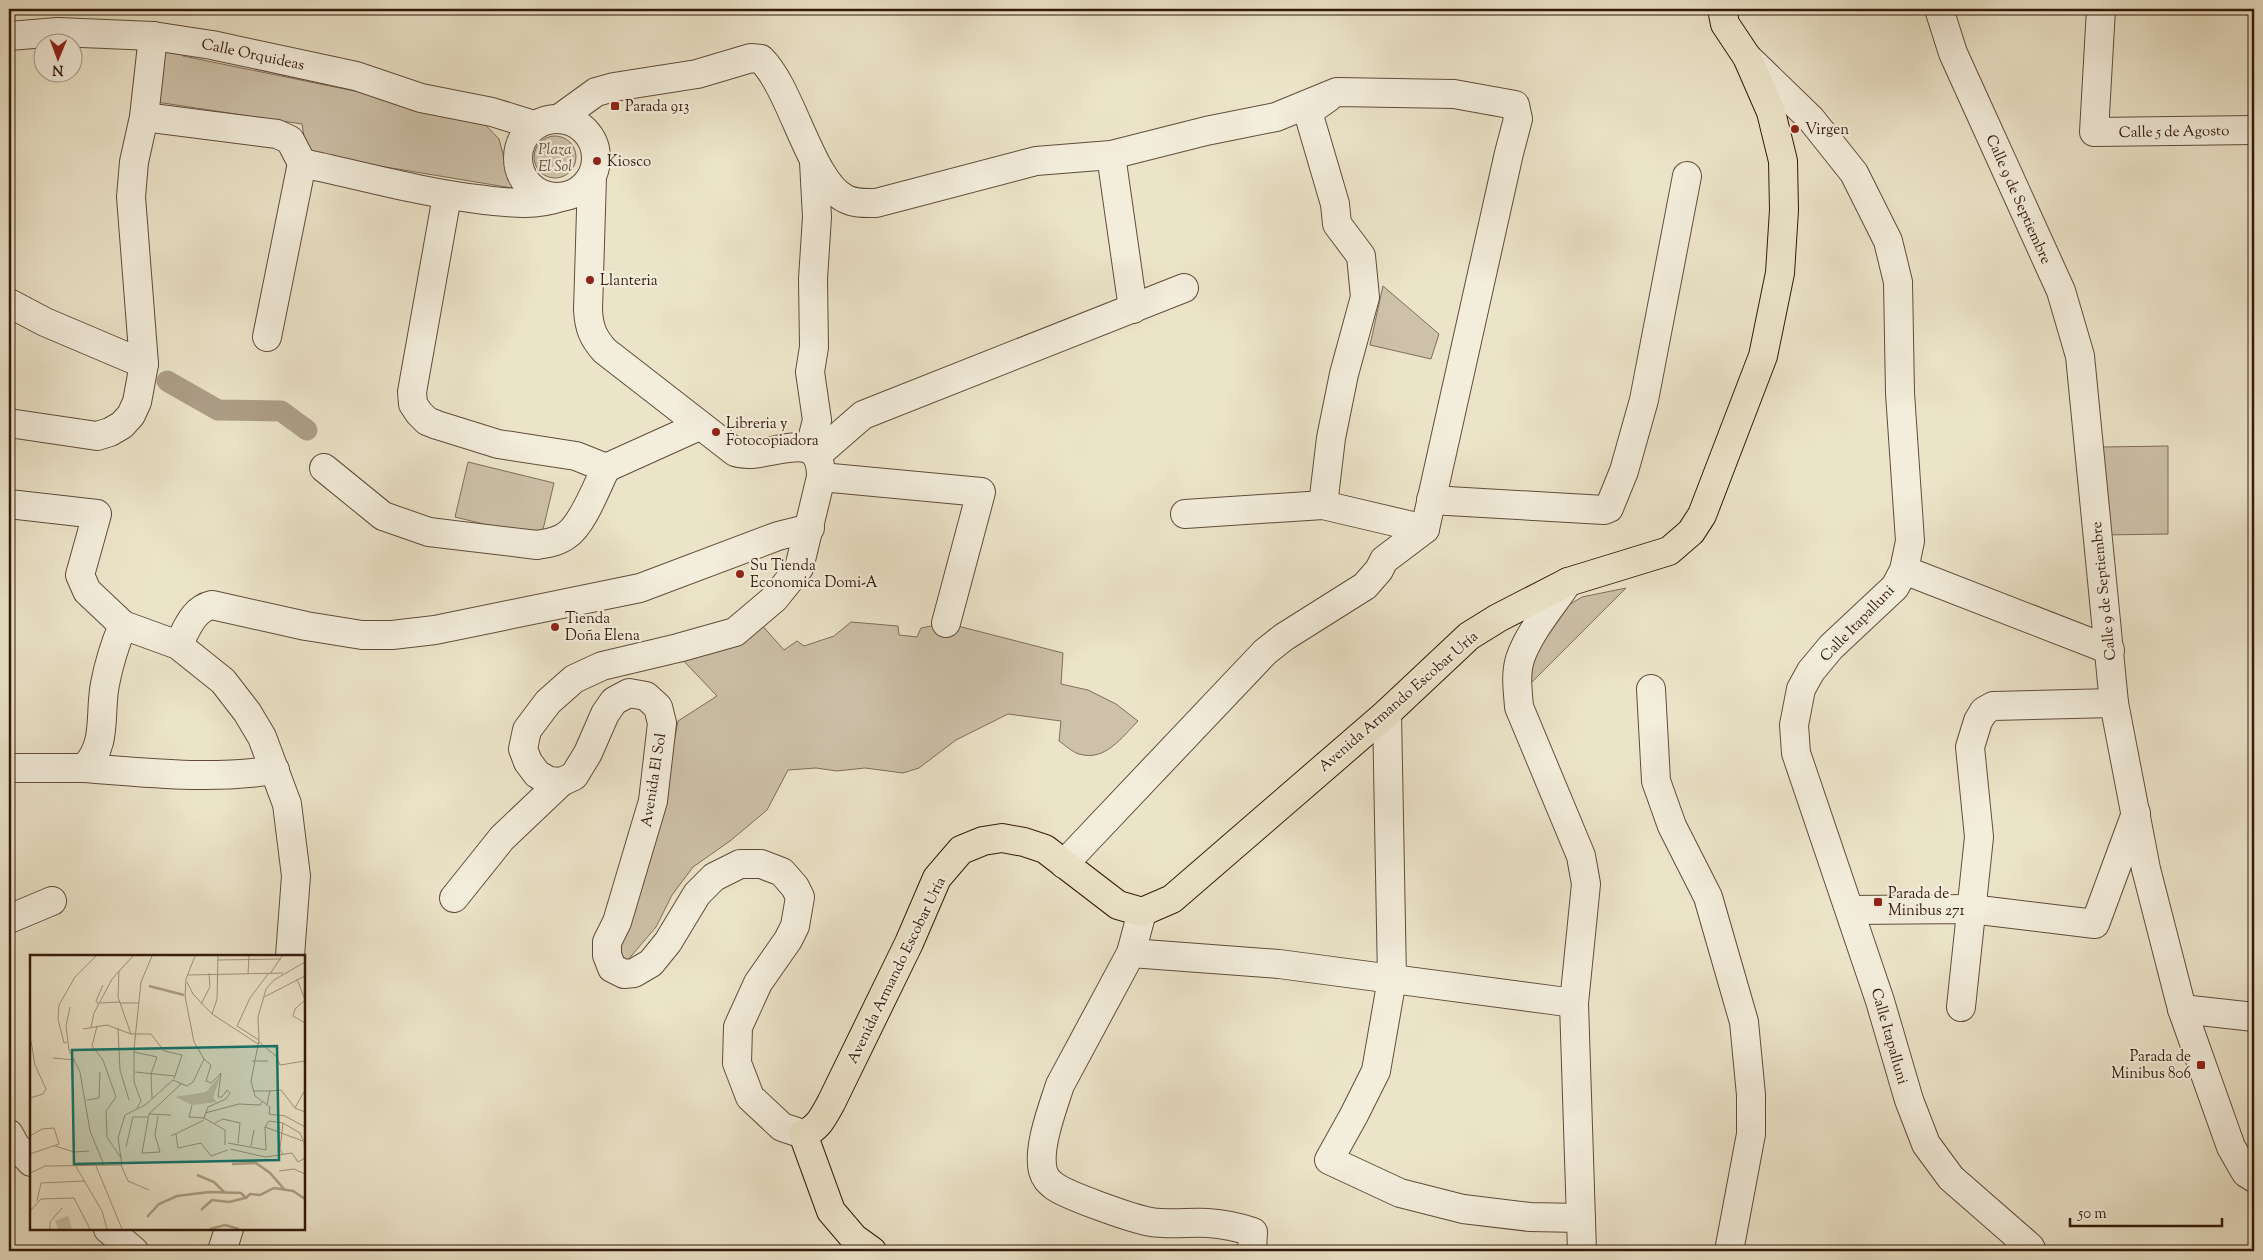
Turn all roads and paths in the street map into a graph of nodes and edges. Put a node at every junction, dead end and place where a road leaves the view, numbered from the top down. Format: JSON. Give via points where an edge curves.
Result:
{"nodes":[{"id":1,"x":1722,"y":9,"type":"edge"},
{"id":2,"x":1939,"y":9,"type":"edge"},
{"id":3,"x":2102,"y":9,"type":"edge"},
{"id":4,"x":9,"y":36,"type":"edge"},
{"id":5,"x":153,"y":36,"type":"junction"},
{"id":6,"x":1747,"y":57,"type":"junction"},
{"id":7,"x":596,"y":92,"type":"junction"},
{"id":8,"x":1338,"y":92,"type":"junction"},
{"id":9,"x":144,"y":117,"type":"junction"},
{"id":10,"x":538,"y":130,"type":"junction"},
{"id":11,"x":2254,"y":130,"type":"edge"},
{"id":12,"x":592,"y":139,"type":"junction"},
{"id":13,"x":1111,"y":155,"type":"junction"},
{"id":14,"x":814,"y":158,"type":"junction"},
{"id":15,"x":302,"y":163,"type":"junction"},
{"id":16,"x":1687,"y":176,"type":"dead end"},
{"id":17,"x":558,"y":193,"type":"junction"},
{"id":18,"x":447,"y":196,"type":"junction"},
{"id":19,"x":1184,"y":288,"type":"dead end"},
{"id":20,"x":9,"y":303,"type":"edge"},
{"id":21,"x":1133,"y":309,"type":"junction"},
{"id":22,"x":267,"y":337,"type":"dead end"},
{"id":23,"x":144,"y":364,"type":"junction"},
{"id":24,"x":9,"y":423,"type":"edge"},
{"id":25,"x":698,"y":426,"type":"junction"},
{"id":26,"x":816,"y":460,"type":"junction"},
{"id":27,"x":324,"y":468,"type":"dead end"},
{"id":28,"x":606,"y":468,"type":"junction"},
{"id":29,"x":1431,"y":500,"type":"junction"},
{"id":30,"x":9,"y":504,"type":"edge"},
{"id":31,"x":1323,"y":505,"type":"junction"},
{"id":32,"x":1185,"y":514,"type":"dead end"},
{"id":33,"x":810,"y":528,"type":"junction"},
{"id":34,"x":1425,"y":529,"type":"junction"},
{"id":35,"x":1904,"y":570,"type":"junction"},
{"id":36,"x":1568,"y":582,"type":"junction"},
{"id":37,"x":946,"y":623,"type":"dead end"},
{"id":38,"x":123,"y":625,"type":"junction"},
{"id":39,"x":178,"y":645,"type":"junction"},
{"id":40,"x":2110,"y":650,"type":"junction"},
{"id":41,"x":1651,"y":689,"type":"dead end"},
{"id":42,"x":2114,"y":704,"type":"junction"},
{"id":43,"x":1387,"y":713,"type":"junction"},
{"id":44,"x":9,"y":768,"type":"edge"},
{"id":45,"x":84,"y":768,"type":"junction"},
{"id":46,"x":275,"y":770,"type":"junction"},
{"id":47,"x":561,"y":782,"type":"junction"},
{"id":48,"x":2136,"y":812,"type":"junction"},
{"id":49,"x":1064,"y":864,"type":"junction"},
{"id":50,"x":454,"y":898,"type":"dead end"},
{"id":51,"x":52,"y":901,"type":"dead end"},
{"id":52,"x":1971,"y":909,"type":"junction"},
{"id":53,"x":1850,"y":910,"type":"junction"},
{"id":54,"x":1142,"y":912,"type":"junction"},
{"id":55,"x":9,"y":919,"type":"edge"},
{"id":56,"x":1131,"y":953,"type":"junction"},
{"id":57,"x":290,"y":955,"type":"edge"},
{"id":58,"x":1392,"y":979,"type":"junction"},
{"id":59,"x":1574,"y":1003,"type":"junction"},
{"id":60,"x":1961,"y":1007,"type":"dead end"},
{"id":61,"x":2182,"y":1009,"type":"junction"},
{"id":62,"x":2254,"y":1017,"type":"edge"},
{"id":63,"x":803,"y":1134,"type":"junction"},
{"id":64,"x":2242,"y":1148,"type":"edge"},
{"id":65,"x":2254,"y":1178,"type":"edge"},
{"id":66,"x":1581,"y":1218,"type":"junction"},
{"id":67,"x":109,"y":1230,"type":"edge"},
{"id":68,"x":229,"y":1230,"type":"edge"},
{"id":69,"x":134,"y":1251,"type":"edge"},
{"id":70,"x":222,"y":1251,"type":"edge"},
{"id":71,"x":872,"y":1251,"type":"edge"},
{"id":72,"x":1252,"y":1251,"type":"edge"},
{"id":73,"x":1582,"y":1251,"type":"edge"},
{"id":74,"x":1728,"y":1251,"type":"edge"},
{"id":75,"x":2032,"y":1251,"type":"edge"}],
"edges":[{"from":1,"to":6,"type":"main road","name":"Avenida Armando Escobar Uría","via":[[1725,24]]},
{"from":2,"to":40,"type":"street","name":"Calle 9 de Septiembre","via":[[1953,52],[2060,291],[2080,356]]},
{"from":3,"to":11,"type":"street","name":"Calle 5 de Agosto","via":[[2094,132]]},
{"from":4,"to":5,"type":"street","name":"Calle Orquideas","via":[[58,32]]},
{"from":5,"to":9,"type":"street"},
{"from":5,"to":10,"type":"street","name":"Calle Orquideas","via":[[212,45],[356,76],[421,98],[492,112]]},
{"from":6,"to":35,"type":"street","name":"Calle Itapalluni","via":[[1811,119],[1854,173],[1888,241],[1898,282],[1900,393],[1910,541]]},
{"from":6,"to":36,"type":"main road","name":"Avenida Armando Escobar Uría","via":[[1770,112],[1783,161],[1780,273],[1763,356],[1713,490],[1691,532],[1669,551]]},
{"from":7,"to":10,"type":"street"},
{"from":7,"to":12,"type":"street"},
{"from":7,"to":14,"type":"street","via":[[697,74],[751,58],[762,59],[775,75]]},
{"from":8,"to":13,"type":"street","via":[[1276,118]]},
{"from":8,"to":29,"type":"street","via":[[1454,94],[1515,106],[1518,119]]},
{"from":8,"to":31,"type":"street","via":[[1308,112],[1336,204],[1337,224],[1361,256],[1365,297],[1334,420]]},
{"from":9,"to":15,"type":"street","via":[[277,134],[290,140]]},
{"from":9,"to":23,"type":"street","via":[[130,197]]},
{"from":10,"to":12,"type":"street","via":[[573,121]]},
{"from":10,"to":17,"type":"street","via":[[517,157],[522,177],[529,186]]},
{"from":12,"to":17,"type":"street","via":[[596,164]]},
{"from":13,"to":14,"type":"street","via":[[1036,161],[876,203],[844,199],[832,190]]},
{"from":13,"to":21,"type":"street"},
{"from":14,"to":26,"type":"street","via":[[817,218],[813,279],[814,347],[810,372],[818,420]]},
{"from":15,"to":18,"type":"street"},
{"from":15,"to":22,"type":"street"},
{"from":16,"to":29,"type":"street","via":[[1644,400],[1624,471],[1609,508]]},
{"from":17,"to":18,"type":"street"},
{"from":17,"to":25,"type":"street","via":[[591,229],[588,310],[594,340]]},
{"from":18,"to":28,"type":"street","via":[[412,392],[413,404],[427,421],[437,425],[498,444],[576,456]]},
{"from":19,"to":21,"type":"street"},
{"from":20,"to":23,"type":"street"},
{"from":21,"to":26,"type":"street","via":[[863,416]]},
{"from":23,"to":24,"type":"street","via":[[137,402],[131,415],[110,432],[97,436]]},
{"from":25,"to":26,"type":"street","via":[[743,455],[794,447]]},
{"from":25,"to":28,"type":"street"},
{"from":26,"to":33,"type":"street"},
{"from":26,"to":37,"type":"street","via":[[980,492]]},
{"from":27,"to":28,"type":"street","via":[[383,516],[429,532],[537,545],[568,535],[581,518]]},
{"from":29,"to":34,"type":"street"},
{"from":30,"to":38,"type":"street","via":[[97,514],[80,575],[87,591]]},
{"from":31,"to":32,"type":"street"},
{"from":31,"to":34,"type":"street"},
{"from":33,"to":39,"type":"street","via":[[778,536],[640,588],[435,630],[362,635],[212,605],[197,611]]},
{"from":33,"to":47,"type":"street","via":[[799,568],[775,598],[735,632],[602,666],[574,679],[548,702],[527,730],[523,749],[537,774],[548,782]]},
{"from":34,"to":49,"type":"street","via":[[1384,560],[1365,586],[1284,636],[1265,652]]},
{"from":35,"to":40,"type":"street"},
{"from":35,"to":53,"type":"street","name":"Calle Itapalluni","via":[[1895,587],[1831,647],[1811,671],[1801,689],[1794,726],[1796,753]]},
{"from":36,"to":43,"type":"main road","name":"Avenida Armando Escobar Uría","via":[[1470,636]]},
{"from":36,"to":59,"type":"street","via":[[1534,633],[1520,660],[1517,680],[1519,706],[1583,865],[1585,911]]},
{"from":38,"to":39,"type":"street"},
{"from":38,"to":45,"type":"street","via":[[104,686],[100,747]]},
{"from":39,"to":46,"type":"street","via":[[223,681],[248,712]]},
{"from":40,"to":42,"type":"street","name":"Calle 9 de Septiembre"},
{"from":41,"to":74,"type":"street","via":[[1656,781],[1672,826],[1708,897],[1744,1022],[1751,1134]]},
{"from":42,"to":48,"type":"street","name":"Calle 9 de Septiembre"},
{"from":42,"to":52,"type":"street","via":[[1993,706],[1984,711],[1970,747],[1979,837]]},
{"from":43,"to":54,"type":"main road","name":"Avenida Armando Escobar Uría","via":[[1172,899]]},
{"from":43,"to":58,"type":"street"},
{"from":44,"to":45,"type":"street"},
{"from":45,"to":46,"type":"street","via":[[182,776],[240,775]]},
{"from":46,"to":57,"type":"street","via":[[287,804],[296,876]]},
{"from":47,"to":50,"type":"street","via":[[502,838]]},
{"from":47,"to":63,"type":"street","name":"Avenida El Sol","via":[[574,776],[614,701],[629,693],[646,696],[658,707],[662,722],[653,802],[617,922],[607,942],[606,955],[612,968],[624,974],[634,974],[650,963],[668,942],[697,894],[714,877],[740,864],[761,864],[782,872],[795,887],[800,897],[795,926],[758,983],[738,1027],[737,1063],[750,1097],[782,1127]]},
{"from":48,"to":52,"type":"street","via":[[2095,924]]},
{"from":48,"to":61,"type":"street","name":"Calle 9 de Septiembre","via":[[2146,869]]},
{"from":49,"to":54,"type":"main road","name":"Avenida Armando Escobar Uría","via":[[1118,904]]},
{"from":49,"to":63,"type":"main road","name":"Avenida Armando Escobar Uría","via":[[1045,849],[1002,838],[982,840],[961,850],[937,878],[909,943],[820,1123]]},
{"from":51,"to":55,"type":"street"},
{"from":52,"to":53,"type":"street"},
{"from":52,"to":60,"type":"street"},
{"from":53,"to":75,"type":"street","name":"Calle Itapalluni","via":[[1909,1100],[1926,1144],[1951,1178]]},
{"from":54,"to":56,"type":"street"},
{"from":56,"to":58,"type":"street","via":[[1279,964]]},
{"from":56,"to":72,"type":"street","via":[[1060,1085],[1042,1156],[1046,1179],[1056,1187],[1150,1222],[1207,1223],[1253,1232]]},
{"from":58,"to":59,"type":"street"},
{"from":58,"to":66,"type":"street","via":[[1376,1070],[1329,1160],[1400,1193],[1463,1209],[1530,1217]]},
{"from":59,"to":66,"type":"street"},
{"from":61,"to":62,"type":"street"},
{"from":61,"to":64,"type":"street","name":"Calle 9 de Septiembre"},
{"from":63,"to":71,"type":"main road","via":[[831,1211],[854,1238]]},
{"from":64,"to":65,"type":"street","name":"Calle 9 de Septiembre","via":[[2246,1172]]},
{"from":66,"to":73,"type":"street"},
{"from":67,"to":69,"type":"street"},
{"from":68,"to":70,"type":"street"}]}
